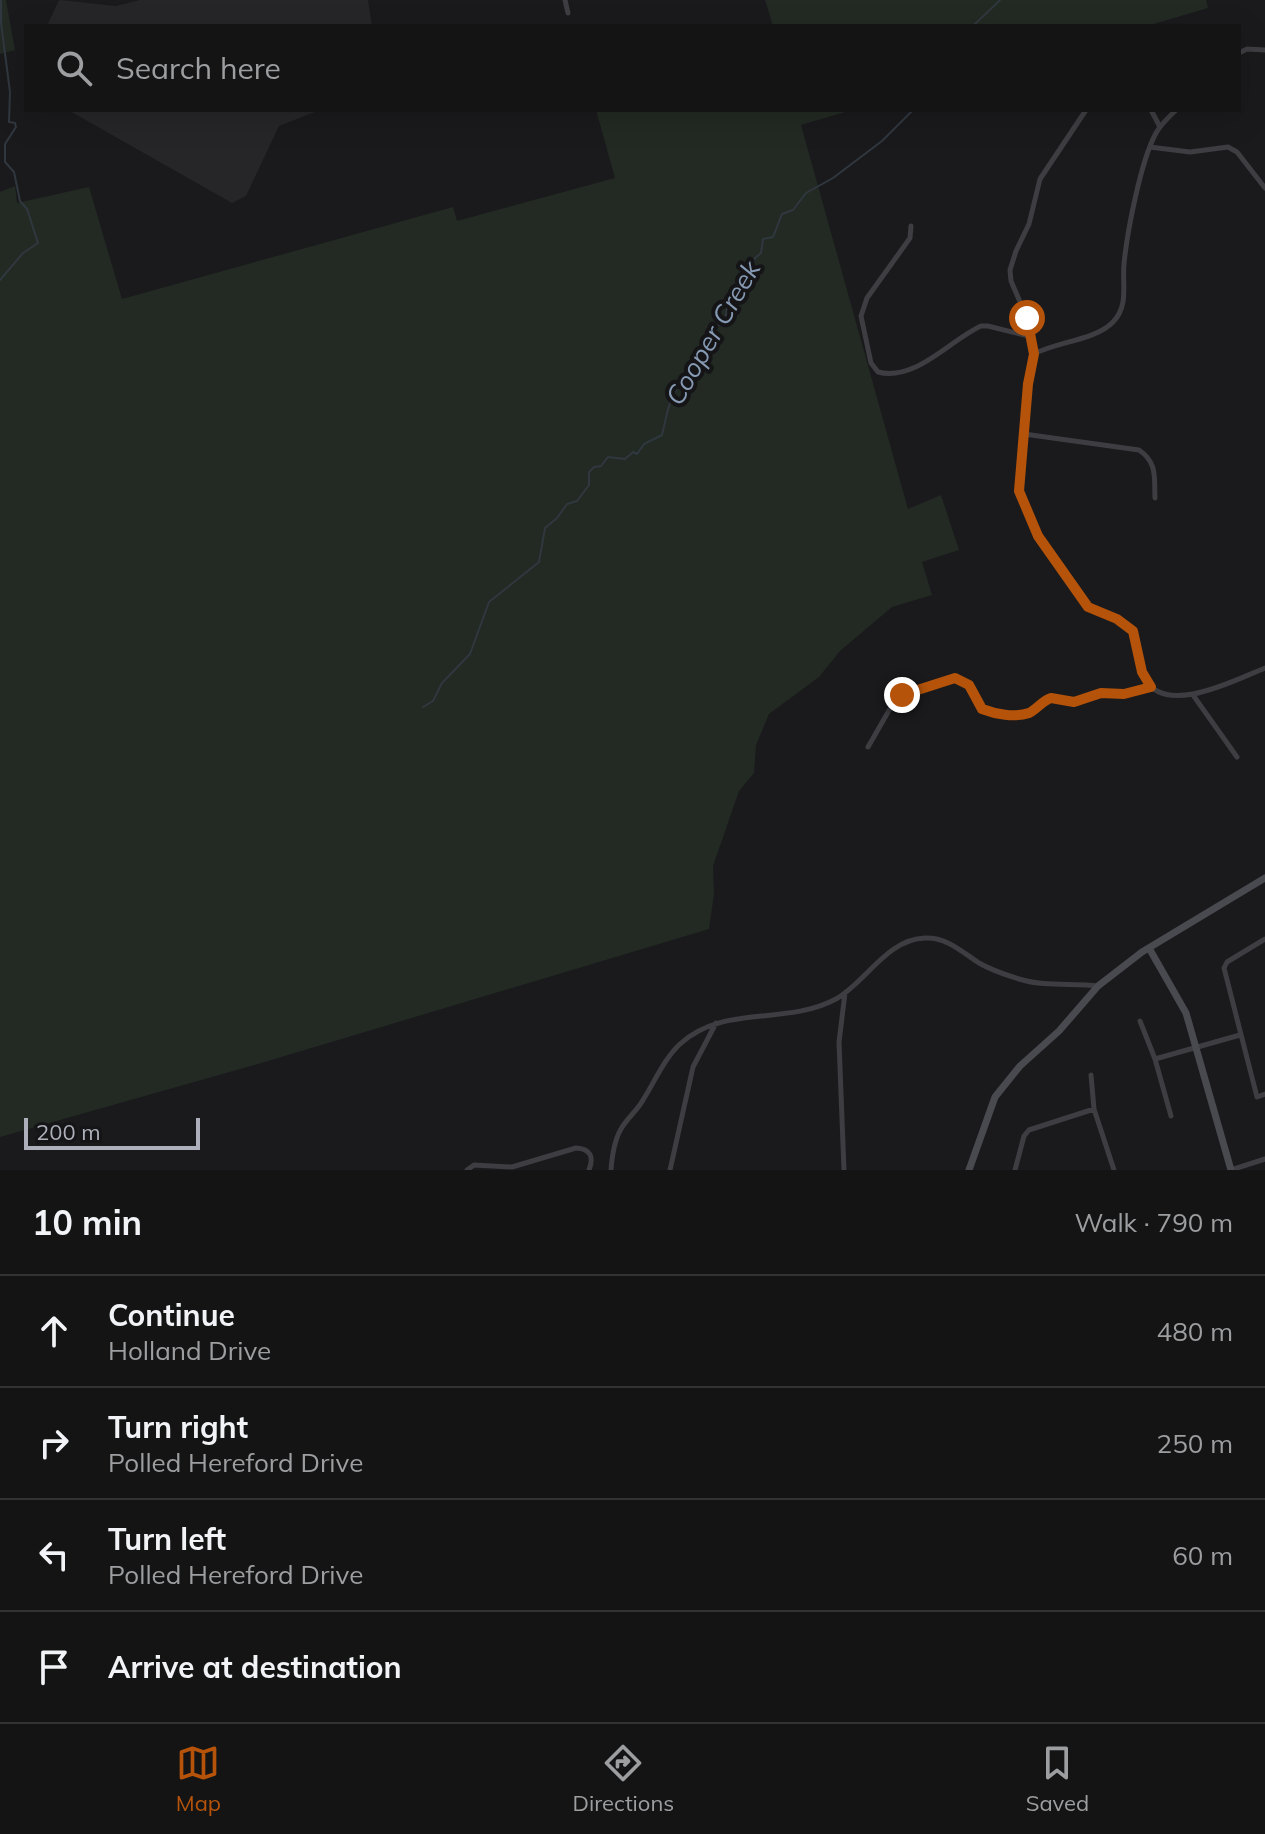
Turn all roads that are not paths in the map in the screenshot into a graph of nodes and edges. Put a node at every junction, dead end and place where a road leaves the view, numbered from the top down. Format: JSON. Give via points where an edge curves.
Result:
{"nodes":[{"id":1,"x":565,"y":0,"type":"edge"},
{"id":2,"x":568,"y":13,"type":"dead end"},
{"id":3,"x":1265,"y":50,"type":"edge"},
{"id":4,"x":1241,"y":52,"type":"edge"},
{"id":5,"x":1085,"y":112,"type":"edge"},
{"id":6,"x":1152,"y":112,"type":"edge"},
{"id":7,"x":1174,"y":112,"type":"edge"},
{"id":8,"x":1160,"y":127,"type":"junction"},
{"id":9,"x":1150,"y":147,"type":"junction"},
{"id":10,"x":1265,"y":188,"type":"edge"},
{"id":11,"x":911,"y":226,"type":"dead end"},
{"id":12,"x":1032,"y":337,"type":"junction"},
{"id":13,"x":1034,"y":354,"type":"junction"},
{"id":14,"x":1024,"y":434,"type":"junction"},
{"id":15,"x":1155,"y":498,"type":"dead end"},
{"id":16,"x":1265,"y":668,"type":"edge"},
{"id":17,"x":1151,"y":687,"type":"junction"},
{"id":18,"x":1193,"y":695,"type":"junction"},
{"id":19,"x":868,"y":747,"type":"dead end"},
{"id":20,"x":1237,"y":757,"type":"dead end"},
{"id":21,"x":1265,"y":878,"type":"edge"},
{"id":22,"x":1265,"y":939,"type":"edge"},
{"id":23,"x":1149,"y":948,"type":"junction"},
{"id":24,"x":1098,"y":986,"type":"junction"},
{"id":25,"x":846,"y":992,"type":"junction"},
{"id":26,"x":1140,"y":1021,"type":"dead end"},
{"id":27,"x":717,"y":1023,"type":"junction"},
{"id":28,"x":1240,"y":1035,"type":"junction"},
{"id":29,"x":1198,"y":1049,"type":"junction"},
{"id":30,"x":1155,"y":1059,"type":"junction"},
{"id":31,"x":1091,"y":1075,"type":"dead end"},
{"id":32,"x":1265,"y":1094,"type":"edge"},
{"id":33,"x":1094,"y":1109,"type":"junction"},
{"id":34,"x":1171,"y":1116,"type":"dead end"},
{"id":35,"x":1265,"y":1159,"type":"edge"},
{"id":36,"x":467,"y":1170,"type":"edge"},
{"id":37,"x":589,"y":1170,"type":"edge"},
{"id":38,"x":611,"y":1170,"type":"edge"},
{"id":39,"x":670,"y":1170,"type":"edge"},
{"id":40,"x":844,"y":1170,"type":"edge"},
{"id":41,"x":969,"y":1170,"type":"edge"},
{"id":42,"x":1015,"y":1170,"type":"edge"},
{"id":43,"x":1114,"y":1170,"type":"edge"},
{"id":44,"x":1231,"y":1170,"type":"edge"}],
"edges":[{"from":1,"to":2,"type":"street"},
{"from":3,"to":4,"type":"street"},
{"from":5,"to":12,"type":"street","via":[[1040,179],[1010,270]]},
{"from":6,"to":8,"type":"street"},
{"from":7,"to":8,"type":"street"},
{"from":8,"to":9,"type":"street"},
{"from":9,"to":10,"type":"street","via":[[1190,152],[1228,147]]},
{"from":9,"to":13,"type":"street","via":[[1127,239],[1120,313],[1106,327]]},
{"from":11,"to":12,"type":"street","via":[[910,238],[867,298],[861,316],[871,363],[878,372],[917,366],[981,326]]},
{"from":12,"to":13,"type":"street"},
{"from":13,"to":14,"type":"street"},
{"from":14,"to":15,"type":"street","via":[[1139,450],[1154,468]]},
{"from":14,"to":17,"type":"street","via":[[1019,491],[1030,523],[1088,607],[1133,631]]},
{"from":16,"to":18,"type":"street"},
{"from":17,"to":18,"type":"street","via":[[1165,695]]},
{"from":17,"to":19,"type":"street","via":[[1074,702],[1051,698],[1018,715],[982,709],[969,685],[955,678],[895,700]]},
{"from":18,"to":20,"type":"street"},
{"from":21,"to":23,"type":"street"},
{"from":22,"to":28,"type":"street","via":[[1224,968]]},
{"from":23,"to":24,"type":"street"},
{"from":23,"to":29,"type":"street","via":[[1186,1013]]},
{"from":24,"to":25,"type":"street","via":[[1021,980],[950,943],[927,937],[892,951]]},
{"from":24,"to":41,"type":"street","via":[[995,1097]]},
{"from":25,"to":27,"type":"street","via":[[794,1012]]},
{"from":25,"to":40,"type":"street","via":[[839,1042]]},
{"from":26,"to":30,"type":"street"},
{"from":27,"to":38,"type":"street","via":[[696,1031],[666,1061],[620,1129]]},
{"from":27,"to":39,"type":"street","via":[[693,1067]]},
{"from":28,"to":29,"type":"street"},
{"from":28,"to":32,"type":"street","via":[[1257,1097]]},
{"from":29,"to":30,"type":"street"},
{"from":29,"to":44,"type":"street"},
{"from":30,"to":34,"type":"street"},
{"from":31,"to":33,"type":"street"},
{"from":33,"to":42,"type":"street","via":[[1029,1130]]},
{"from":33,"to":43,"type":"street"},
{"from":35,"to":44,"type":"street"},
{"from":36,"to":37,"type":"street","via":[[474,1165],[512,1167],[576,1148],[590,1153]]}]}
